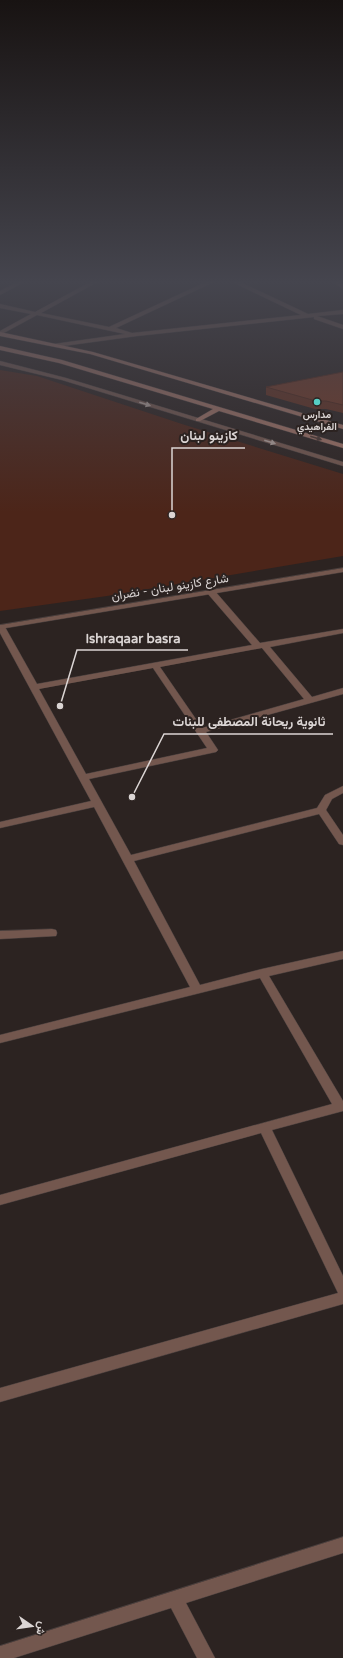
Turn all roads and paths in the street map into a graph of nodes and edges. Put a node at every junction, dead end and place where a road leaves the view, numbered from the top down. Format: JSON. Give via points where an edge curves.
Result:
{"nodes":[{"id":1,"x":40,"y":357,"type":"edge"},
{"id":2,"x":105,"y":357,"type":"edge"},
{"id":3,"x":0,"y":364,"type":"edge"},
{"id":4,"x":218,"y":409,"type":"junction"},
{"id":5,"x":198,"y":420,"type":"junction"},
{"id":6,"x":343,"y":427,"type":"edge"},
{"id":7,"x":343,"y":446,"type":"edge"},
{"id":8,"x":343,"y":464,"type":"edge"},
{"id":9,"x":343,"y":570,"type":"edge"},
{"id":10,"x":211,"y":592,"type":"junction"},
{"id":11,"x":1,"y":627,"type":"edge"},
{"id":12,"x":343,"y":631,"type":"edge"},
{"id":13,"x":261,"y":646,"type":"junction"},
{"id":14,"x":155,"y":665,"type":"junction"},
{"id":15,"x":34,"y":688,"type":"junction"},
{"id":16,"x":343,"y":691,"type":"edge"},
{"id":17,"x":310,"y":700,"type":"junction"},
{"id":18,"x":200,"y":731,"type":"junction"},
{"id":19,"x":83,"y":777,"type":"junction"},
{"id":20,"x":343,"y":789,"type":"edge"},
{"id":21,"x":98,"y":803,"type":"junction"},
{"id":22,"x":321,"y":810,"type":"junction"},
{"id":23,"x":0,"y":825,"type":"edge"},
{"id":24,"x":343,"y":842,"type":"edge"},
{"id":25,"x":128,"y":859,"type":"junction"},
{"id":26,"x":52,"y":933,"type":"dead end"},
{"id":27,"x":0,"y":935,"type":"edge"},
{"id":28,"x":343,"y":955,"type":"edge"},
{"id":29,"x":262,"y":973,"type":"junction"},
{"id":30,"x":198,"y":991,"type":"junction"},
{"id":31,"x":0,"y":1039,"type":"edge"},
{"id":32,"x":341,"y":1107,"type":"edge"},
{"id":33,"x":265,"y":1128,"type":"junction"},
{"id":34,"x":0,"y":1200,"type":"edge"},
{"id":35,"x":343,"y":1290,"type":"edge"},
{"id":36,"x":343,"y":1298,"type":"edge"},
{"id":37,"x":0,"y":1395,"type":"edge"},
{"id":38,"x":343,"y":1545,"type":"edge"},
{"id":39,"x":175,"y":1599,"type":"junction"},
{"id":40,"x":0,"y":1654,"type":"edge"},
{"id":41,"x":206,"y":1658,"type":"edge"}],
"edges":[{"from":1,"to":4,"type":"main road"},
{"from":2,"to":6,"type":"main road"},
{"from":3,"to":5,"type":"street","one_way":true,"via":[[64,379]]},
{"from":4,"to":5,"type":"main road"},
{"from":4,"to":7,"type":"main road","one_way":true},
{"from":5,"to":8,"type":"street","one_way":true},
{"from":9,"to":10,"type":"street","name":"شارع كازينو لبنان - نضران"},
{"from":10,"to":11,"type":"street","name":"شارع كازينو لبنان - نضران"},
{"from":10,"to":13,"type":"street"},
{"from":11,"to":15,"type":"street"},
{"from":12,"to":13,"type":"street"},
{"from":13,"to":14,"type":"street"},
{"from":13,"to":17,"type":"street"},
{"from":14,"to":15,"type":"street"},
{"from":14,"to":18,"type":"street"},
{"from":15,"to":19,"type":"street"},
{"from":16,"to":17,"type":"street"},
{"from":17,"to":18,"type":"street"},
{"from":18,"to":19,"type":"street","via":[[213,750]]},
{"from":19,"to":21,"type":"street"},
{"from":20,"to":22,"type":"street","via":[[328,797]]},
{"from":21,"to":23,"type":"street"},
{"from":21,"to":25,"type":"street"},
{"from":22,"to":24,"type":"street"},
{"from":22,"to":25,"type":"street"},
{"from":25,"to":30,"type":"street"},
{"from":26,"to":27,"type":"street"},
{"from":28,"to":29,"type":"street"},
{"from":29,"to":30,"type":"street"},
{"from":29,"to":32,"type":"street"},
{"from":30,"to":31,"type":"street"},
{"from":32,"to":33,"type":"street"},
{"from":33,"to":34,"type":"street"},
{"from":33,"to":35,"type":"street"},
{"from":36,"to":37,"type":"street"},
{"from":38,"to":39,"type":"street"},
{"from":39,"to":40,"type":"street"},
{"from":39,"to":41,"type":"street"}]}
